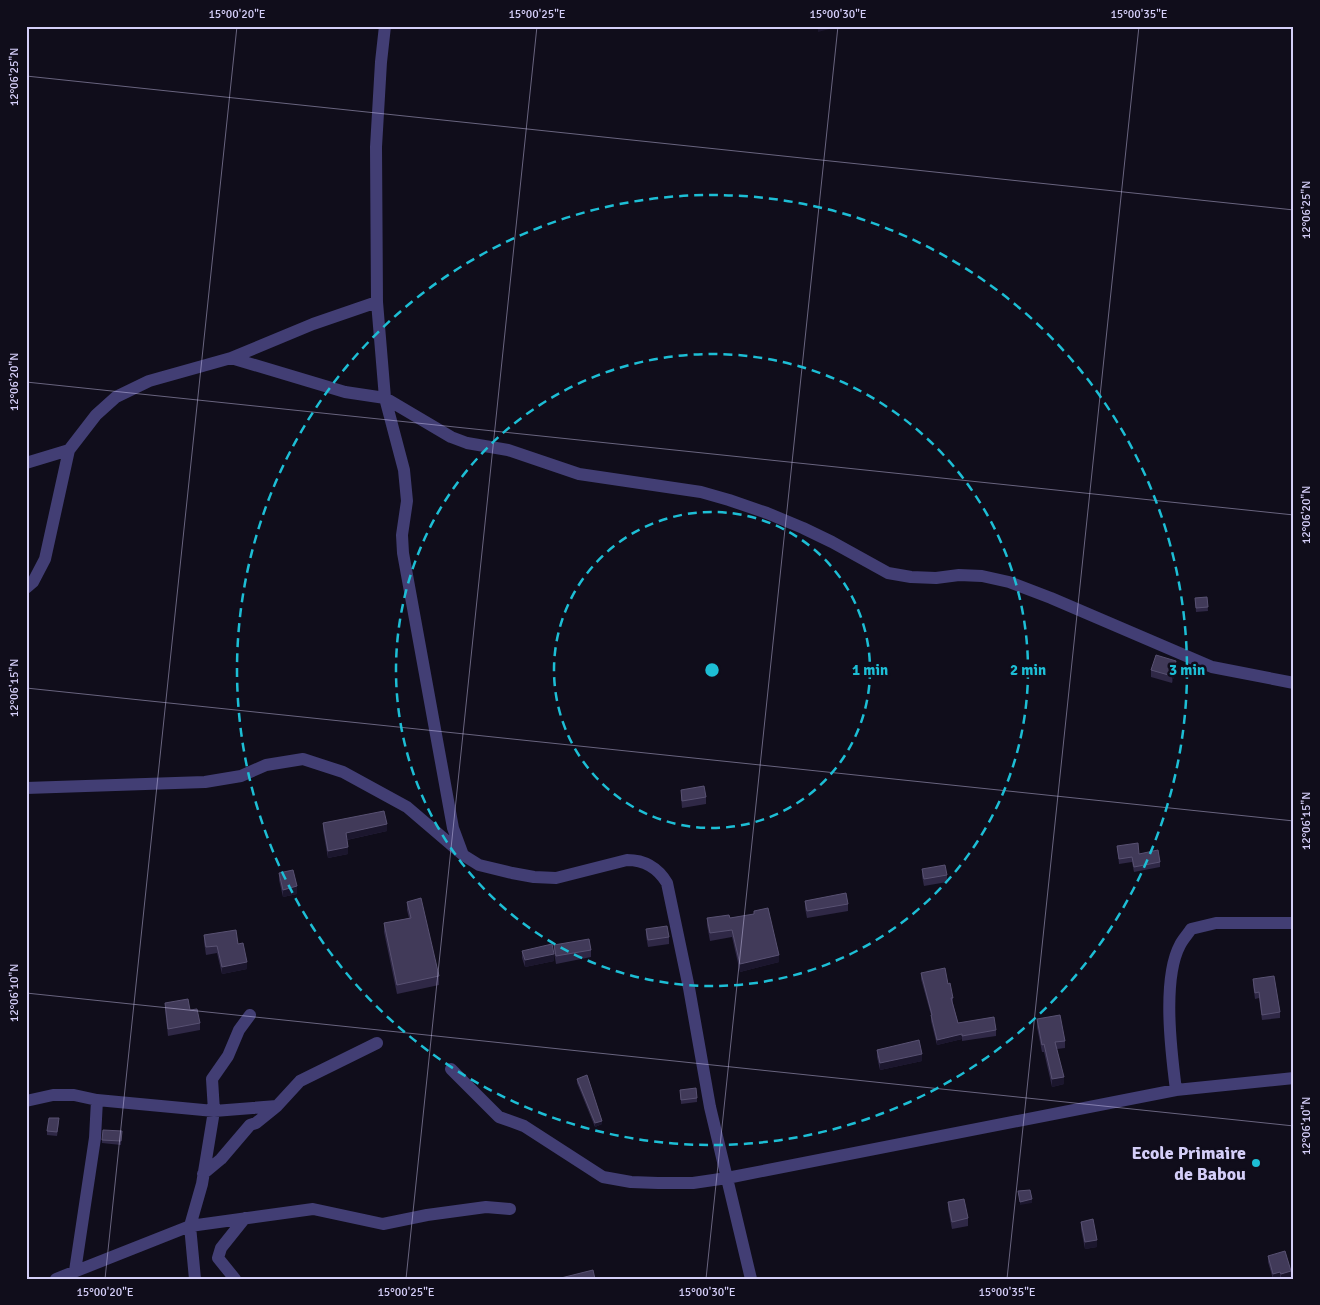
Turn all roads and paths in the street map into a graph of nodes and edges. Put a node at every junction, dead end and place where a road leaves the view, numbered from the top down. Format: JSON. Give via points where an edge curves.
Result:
{"nodes":[{"id":1,"x":385,"y":26,"type":"edge"},
{"id":2,"x":378,"y":302,"type":"junction"},
{"id":3,"x":231,"y":358,"type":"junction"},
{"id":4,"x":384,"y":398,"type":"junction"},
{"id":5,"x":69,"y":450,"type":"junction"},
{"id":6,"x":26,"y":462,"type":"edge"},
{"id":7,"x":26,"y":588,"type":"edge"},
{"id":8,"x":1294,"y":683,"type":"edge"},
{"id":9,"x":26,"y":788,"type":"edge"},
{"id":10,"x":463,"y":855,"type":"junction"},
{"id":11,"x":1294,"y":923,"type":"edge"},
{"id":12,"x":250,"y":1015,"type":"dead end"},
{"id":13,"x":377,"y":1043,"type":"dead end"},
{"id":14,"x":450,"y":1069,"type":"dead end"},
{"id":15,"x":1294,"y":1078,"type":"edge"},
{"id":16,"x":1176,"y":1090,"type":"junction"},
{"id":17,"x":97,"y":1100,"type":"junction"},
{"id":18,"x":26,"y":1101,"type":"edge"},
{"id":19,"x":277,"y":1106,"type":"junction"},
{"id":20,"x":214,"y":1111,"type":"junction"},
{"id":21,"x":203,"y":1174,"type":"junction"},
{"id":22,"x":727,"y":1178,"type":"junction"},
{"id":23,"x":510,"y":1209,"type":"dead end"},
{"id":24,"x":245,"y":1218,"type":"junction"},
{"id":25,"x":190,"y":1226,"type":"junction"},
{"id":26,"x":75,"y":1271,"type":"junction"},
{"id":27,"x":56,"y":1279,"type":"edge"},
{"id":28,"x":195,"y":1279,"type":"edge"},
{"id":29,"x":235,"y":1279,"type":"edge"},
{"id":30,"x":751,"y":1279,"type":"edge"}],
"edges":[{"from":1,"to":2,"type":"street","via":[[376,147]]},
{"from":2,"to":3,"type":"street","via":[[313,324]]},
{"from":2,"to":4,"type":"street"},
{"from":3,"to":4,"type":"street","via":[[345,392]]},
{"from":3,"to":5,"type":"street","via":[[148,381],[116,397],[96,415]]},
{"from":4,"to":8,"type":"street","via":[[452,437],[467,442],[508,450],[579,474],[692,491],[767,513],[832,542],[888,574],[936,578],[982,576],[1009,582],[1212,667]]},
{"from":4,"to":10,"type":"street","via":[[404,470],[407,501],[403,554],[452,819]]},
{"from":5,"to":6,"type":"street"},
{"from":5,"to":7,"type":"street","via":[[45,560]]},
{"from":9,"to":10,"type":"street","via":[[205,782],[241,776],[266,765],[303,759],[342,772],[407,807]]},
{"from":10,"to":22,"type":"street","via":[[480,864],[534,877],[556,878],[627,860],[638,860],[660,872],[667,883],[710,1107]]},
{"from":11,"to":16,"type":"street","via":[[1216,923],[1191,929],[1180,944],[1171,972],[1170,1041]]},
{"from":12,"to":20,"type":"street","via":[[212,1079]]},
{"from":13,"to":19,"type":"street","via":[[300,1081]]},
{"from":14,"to":22,"type":"street","via":[[499,1117],[524,1126],[603,1177],[658,1183],[693,1183]]},
{"from":15,"to":16,"type":"street"},
{"from":16,"to":22,"type":"street"},
{"from":17,"to":18,"type":"street","via":[[60,1095]]},
{"from":17,"to":20,"type":"street"},
{"from":17,"to":26,"type":"street","via":[[95,1138]]},
{"from":19,"to":20,"type":"street"},
{"from":19,"to":21,"type":"street","via":[[250,1125]]},
{"from":20,"to":21,"type":"street"},
{"from":21,"to":25,"type":"street"},
{"from":22,"to":30,"type":"street"},
{"from":23,"to":24,"type":"street","via":[[486,1207],[383,1224],[313,1209]]},
{"from":24,"to":25,"type":"street"},
{"from":24,"to":29,"type":"street","via":[[220,1248],[218,1258]]},
{"from":25,"to":26,"type":"street"},
{"from":25,"to":28,"type":"street"},
{"from":26,"to":27,"type":"street"}]}
